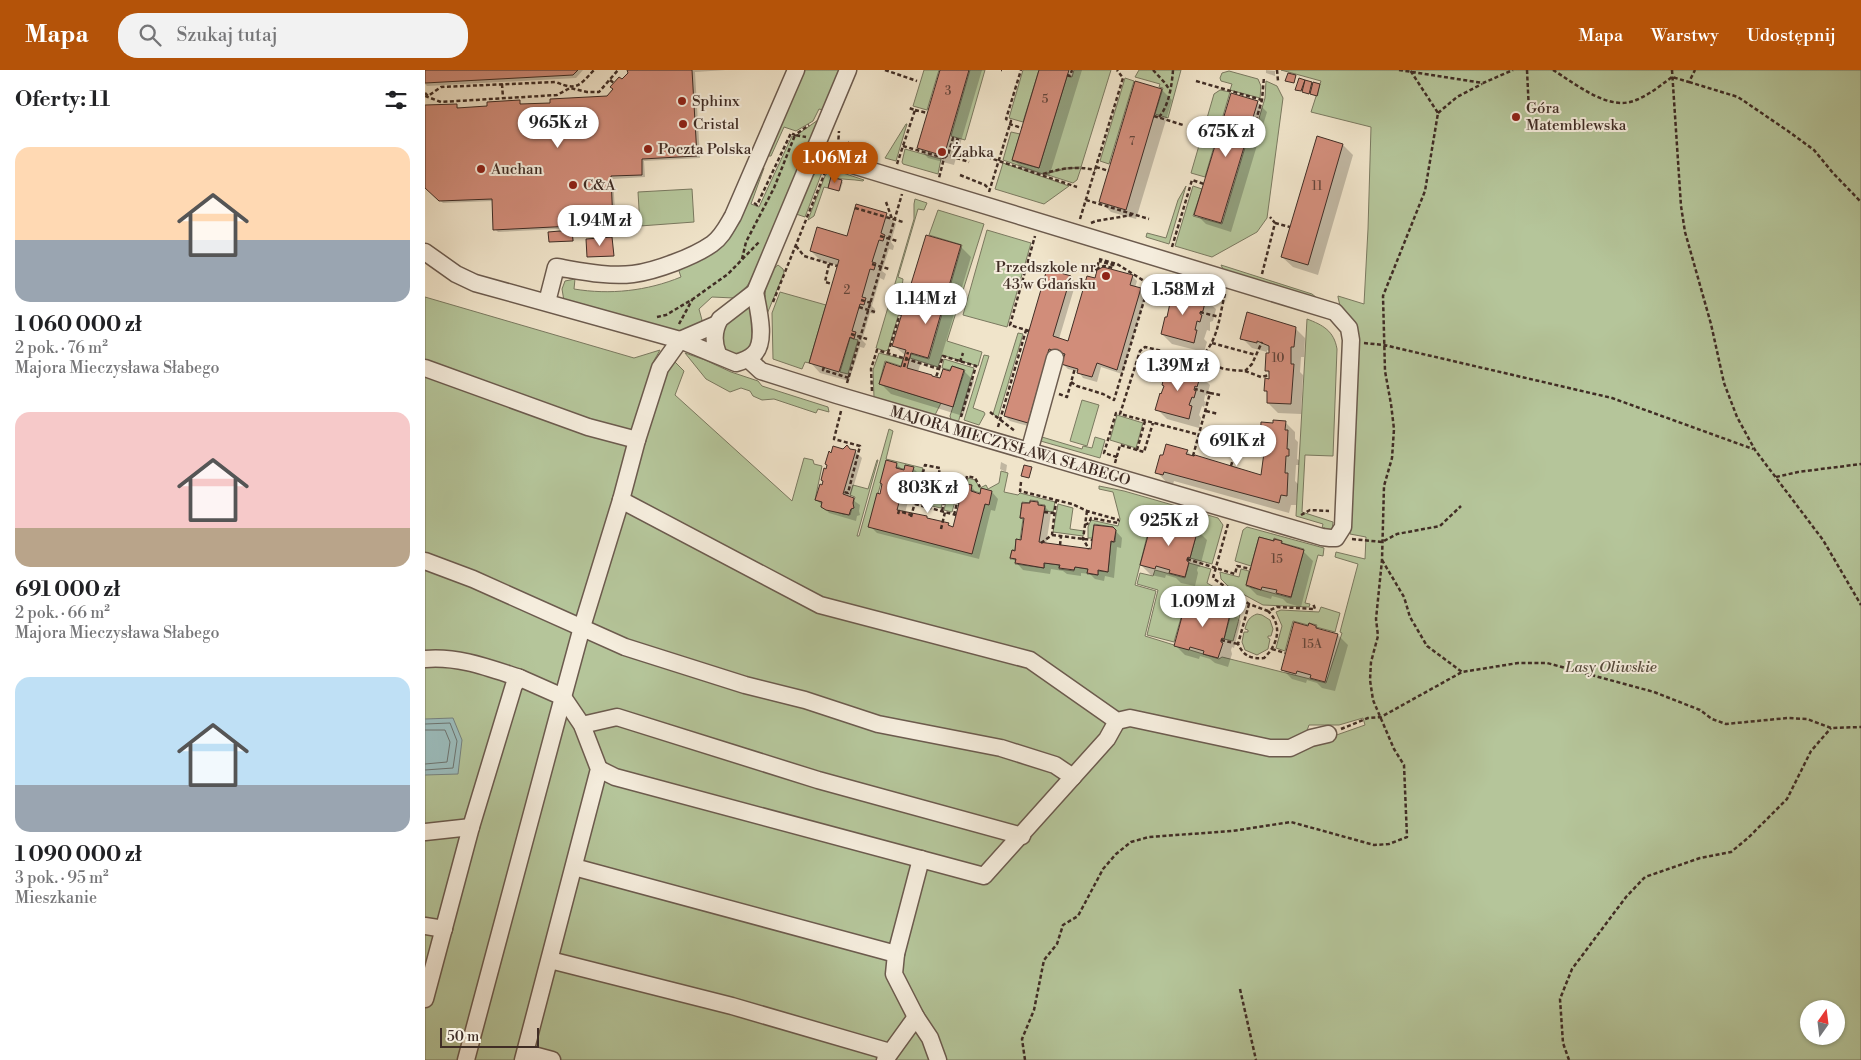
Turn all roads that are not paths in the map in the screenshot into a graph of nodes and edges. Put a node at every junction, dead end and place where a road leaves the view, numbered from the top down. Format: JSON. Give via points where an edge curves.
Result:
{"nodes":[{"id":1,"x":796,"y":70,"type":"edge"},
{"id":2,"x":848,"y":70,"type":"edge"},
{"id":3,"x":816,"y":147,"type":"junction"},
{"id":4,"x":425,"y":252,"type":"edge"},
{"id":5,"x":755,"y":292,"type":"junction"},
{"id":6,"x":547,"y":302,"type":"junction"},
{"id":7,"x":717,"y":324,"type":"junction"},
{"id":8,"x":677,"y":339,"type":"junction"},
{"id":9,"x":718,"y":354,"type":"junction"},
{"id":10,"x":1055,"y":358,"type":"dead end"},
{"id":11,"x":748,"y":359,"type":"junction"},
{"id":12,"x":425,"y":368,"type":"edge"},
{"id":13,"x":637,"y":440,"type":"junction"},
{"id":14,"x":1029,"y":452,"type":"junction"},
{"id":15,"x":621,"y":500,"type":"junction"},
{"id":16,"x":425,"y":562,"type":"edge"},
{"id":17,"x":582,"y":627,"type":"junction"},
{"id":18,"x":425,"y":659,"type":"edge"},
{"id":19,"x":520,"y":678,"type":"junction"},
{"id":20,"x":563,"y":697,"type":"junction"},
{"id":21,"x":1117,"y":721,"type":"junction"},
{"id":22,"x":582,"y":725,"type":"junction"},
{"id":23,"x":1328,"y":734,"type":"road end"},
{"id":24,"x":599,"y":769,"type":"junction"},
{"id":25,"x":1073,"y":777,"type":"junction"},
{"id":26,"x":471,"y":827,"type":"junction"},
{"id":27,"x":425,"y":832,"type":"edge"},
{"id":28,"x":1022,"y":836,"type":"junction"},
{"id":29,"x":921,"y":859,"type":"junction"},
{"id":30,"x":574,"y":867,"type":"junction"},
{"id":31,"x":425,"y":926,"type":"edge"},
{"id":32,"x":444,"y":929,"type":"junction"},
{"id":33,"x":896,"y":954,"type":"junction"},
{"id":34,"x":550,"y":960,"type":"junction"},
{"id":35,"x":425,"y":999,"type":"edge"},
{"id":36,"x":916,"y":1017,"type":"junction"},
{"id":37,"x":525,"y":1056,"type":"edge"},
{"id":38,"x":888,"y":1056,"type":"edge"},
{"id":39,"x":466,"y":1060,"type":"edge"},
{"id":40,"x":552,"y":1060,"type":"edge"},
{"id":41,"x":938,"y":1060,"type":"edge"}],
"edges":[{"from":1,"to":6,"type":"street","via":[[733,216],[713,243],[694,254],[632,274],[601,274],[556,267]]},
{"from":2,"to":3,"type":"street"},
{"from":3,"to":5,"type":"street"},
{"from":3,"to":14,"type":"street","name":"MAJORA MIECZYSŁAWA SŁABEGO","via":[[1324,308],[1335,312],[1349,328],[1343,526],[1333,539]]},
{"from":4,"to":6,"type":"street","via":[[466,280]]},
{"from":5,"to":7,"type":"street"},
{"from":5,"to":11,"type":"street","via":[[761,320],[759,341],[756,353]]},
{"from":6,"to":8,"type":"street"},
{"from":7,"to":8,"type":"street"},
{"from":7,"to":9,"type":"street","via":[[714,340]]},
{"from":8,"to":9,"type":"street"},
{"from":8,"to":13,"type":"street","via":[[660,368]]},
{"from":9,"to":11,"type":"street","via":[[736,363]]},
{"from":10,"to":14,"type":"street"},
{"from":11,"to":14,"type":"street","name":"MAJORA MIECZYSŁAWA SŁABEGO","via":[[761,371],[770,374]]},
{"from":12,"to":13,"type":"street","via":[[588,428]]},
{"from":13,"to":15,"type":"street"},
{"from":15,"to":17,"type":"street"},
{"from":15,"to":21,"type":"street","via":[[820,605],[1030,660]]},
{"from":16,"to":17,"type":"street","via":[[473,579]]},
{"from":17,"to":20,"type":"street"},
{"from":17,"to":25,"type":"street","via":[[625,647],[745,685],[878,724],[1001,748],[1055,766]]},
{"from":18,"to":19,"type":"street","via":[[469,661]]},
{"from":19,"to":20,"type":"street"},
{"from":19,"to":26,"type":"street","via":[[514,686]]},
{"from":20,"to":22,"type":"street"},
{"from":20,"to":39,"type":"street"},
{"from":21,"to":23,"type":"street","via":[[1130,718],[1270,748],[1290,748]]},
{"from":21,"to":25,"type":"street","via":[[1107,739]]},
{"from":22,"to":24,"type":"street"},
{"from":22,"to":28,"type":"street","via":[[617,717],[817,780]]},
{"from":24,"to":29,"type":"street","via":[[615,777]]},
{"from":24,"to":30,"type":"street"},
{"from":25,"to":28,"type":"street"},
{"from":26,"to":27,"type":"street"},
{"from":26,"to":32,"type":"street"},
{"from":28,"to":29,"type":"street","via":[[984,876]]},
{"from":29,"to":33,"type":"street"},
{"from":30,"to":33,"type":"street"},
{"from":30,"to":34,"type":"street"},
{"from":31,"to":32,"type":"street"},
{"from":32,"to":35,"type":"street"},
{"from":33,"to":36,"type":"street","via":[[894,974]]},
{"from":34,"to":37,"type":"street"},
{"from":34,"to":38,"type":"street","via":[[733,1006]]},
{"from":36,"to":38,"type":"street"},
{"from":36,"to":41,"type":"street","via":[[930,1038]]},
{"from":37,"to":40,"type":"street"}]}
